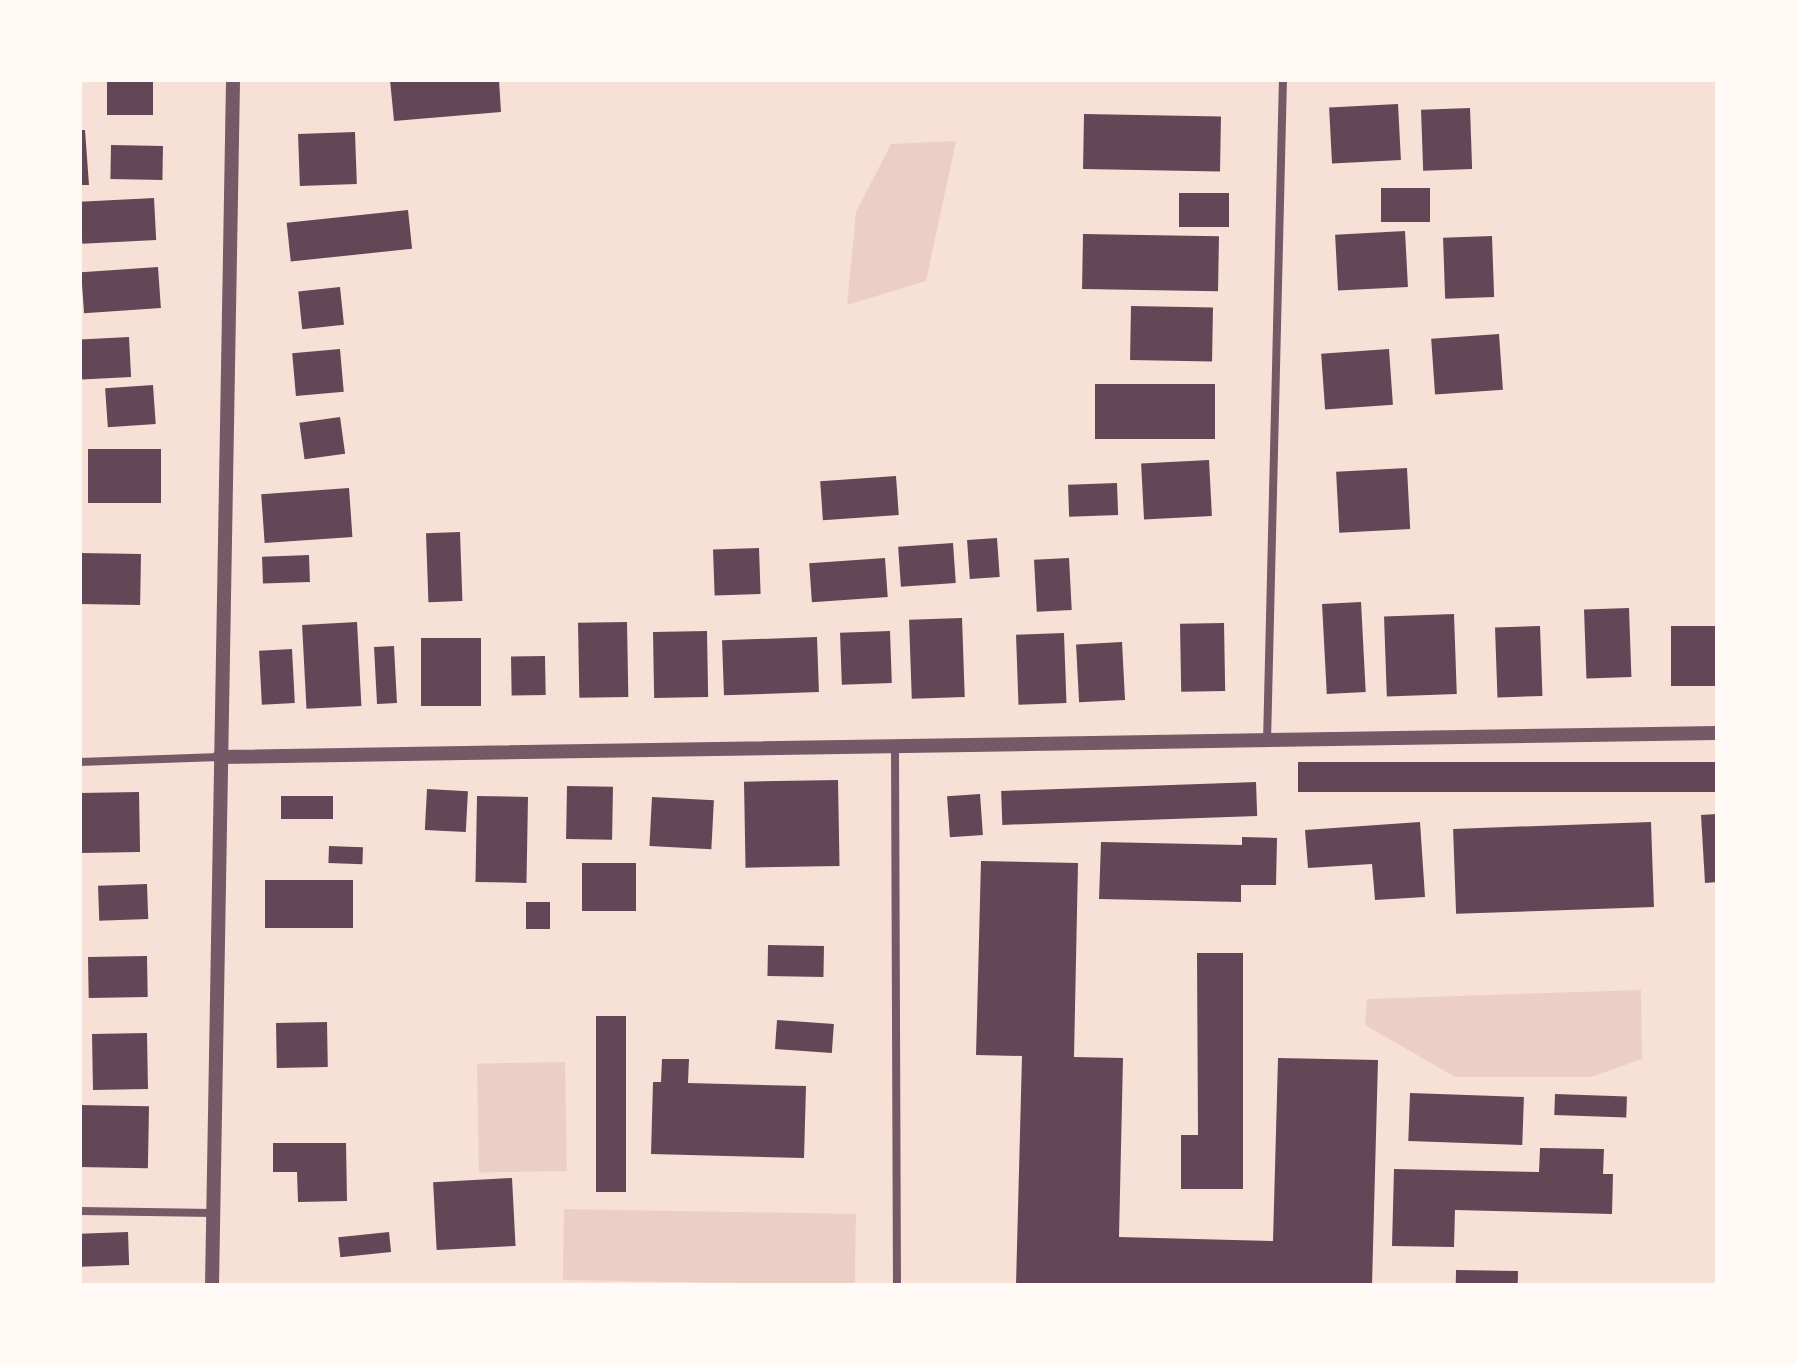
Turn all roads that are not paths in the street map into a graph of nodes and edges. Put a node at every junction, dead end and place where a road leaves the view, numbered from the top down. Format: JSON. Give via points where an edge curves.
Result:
{"nodes":[{"id":1,"x":233,"y":80,"type":"edge"},
{"id":2,"x":1283,"y":80,"type":"edge"},
{"id":3,"x":1717,"y":733,"type":"edge"},
{"id":4,"x":1267,"y":743,"type":"junction"},
{"id":5,"x":895,"y":749,"type":"junction"},
{"id":6,"x":219,"y":757,"type":"junction"},
{"id":7,"x":80,"y":762,"type":"edge"},
{"id":8,"x":80,"y":1211,"type":"edge"},
{"id":9,"x":213,"y":1213,"type":"junction"},
{"id":10,"x":212,"y":1285,"type":"edge"},
{"id":11,"x":897,"y":1285,"type":"edge"}],
"edges":[{"from":1,"to":6,"type":"street"},
{"from":2,"to":4,"type":"street"},
{"from":3,"to":4,"type":"street"},
{"from":4,"to":5,"type":"street"},
{"from":5,"to":6,"type":"street"},
{"from":5,"to":11,"type":"street"},
{"from":6,"to":7,"type":"street"},
{"from":6,"to":9,"type":"street"},
{"from":8,"to":9,"type":"street"},
{"from":9,"to":10,"type":"street"}]}
